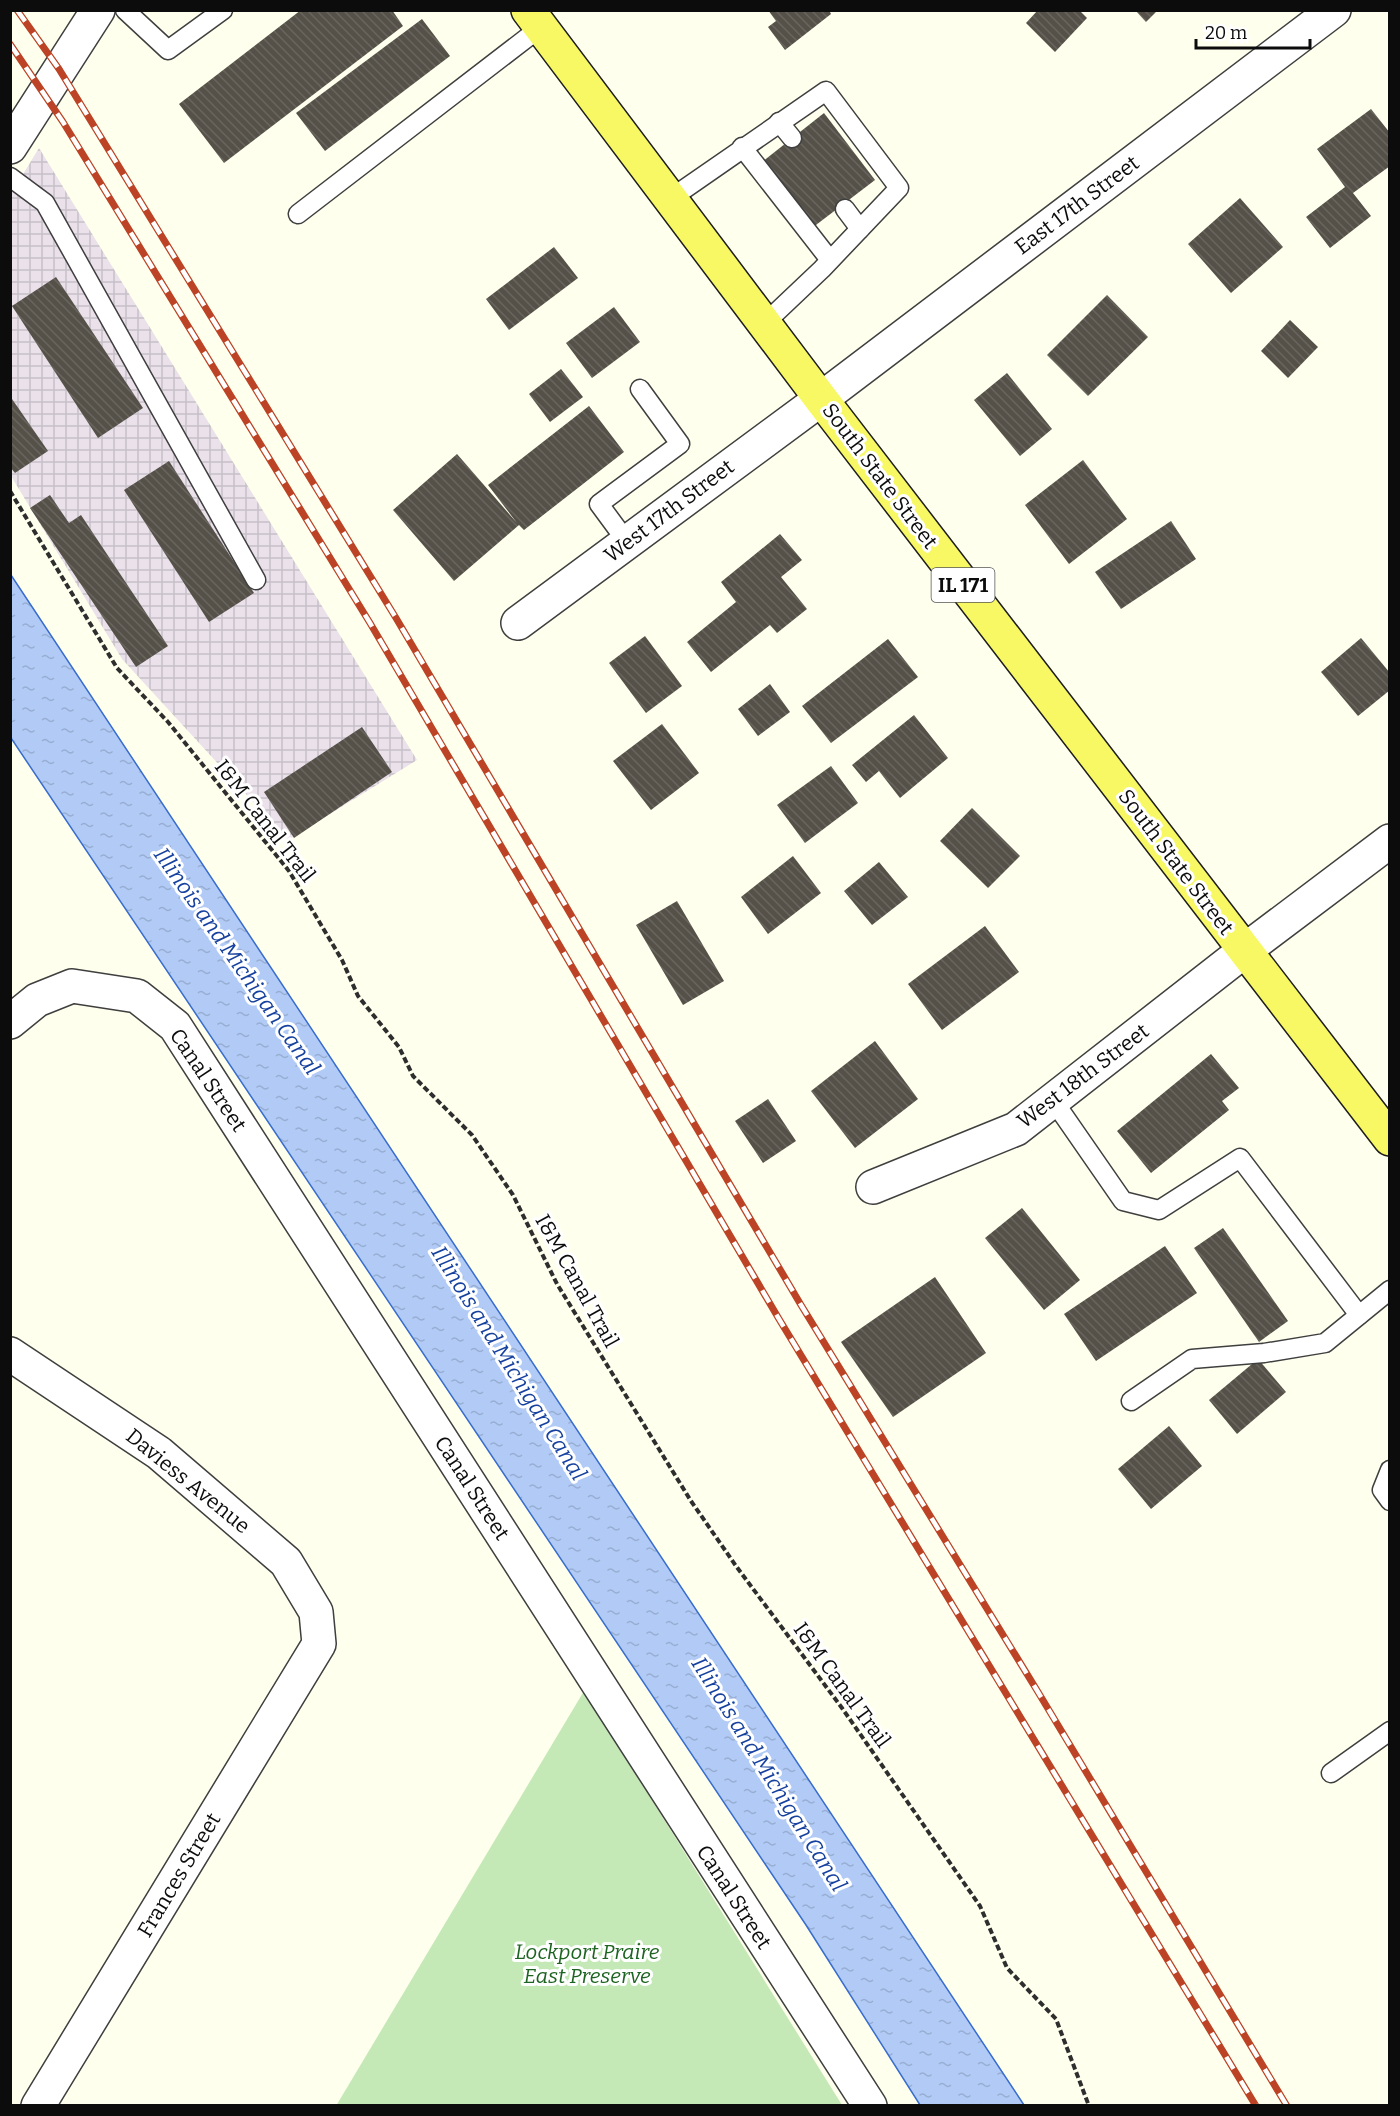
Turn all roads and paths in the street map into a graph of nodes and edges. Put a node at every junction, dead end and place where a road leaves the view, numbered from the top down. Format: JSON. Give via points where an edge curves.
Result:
{"nodes":[{"id":1,"x":98,"y":10,"type":"edge"},
{"id":2,"x":125,"y":10,"type":"edge"},
{"id":3,"x":223,"y":10,"type":"edge"},
{"id":4,"x":1334,"y":10,"type":"edge"},
{"id":5,"x":534,"y":19,"type":"edge"},
{"id":6,"x":780,"y":122,"type":"junction"},
{"id":7,"x":792,"y":138,"type":"dead end"},
{"id":8,"x":10,"y":147,"type":"edge"},
{"id":9,"x":742,"y":147,"type":"junction"},
{"id":10,"x":10,"y":177,"type":"edge"},
{"id":11,"x":670,"y":199,"type":"junction"},
{"id":12,"x":845,"y":209,"type":"dead end"},
{"id":13,"x":298,"y":214,"type":"dead end"},
{"id":14,"x":860,"y":229,"type":"junction"},
{"id":15,"x":830,"y":260,"type":"junction"},
{"id":16,"x":764,"y":324,"type":"junction"},
{"id":17,"x":640,"y":389,"type":"dead end"},
{"id":18,"x":821,"y":399,"type":"junction"},
{"id":19,"x":10,"y":491,"type":"edge"},
{"id":20,"x":627,"y":542,"type":"junction"},
{"id":21,"x":256,"y":580,"type":"dead end"},
{"id":22,"x":518,"y":623,"type":"dead end"},
{"id":23,"x":1389,"y":841,"type":"edge"},
{"id":24,"x":1244,"y":951,"type":"junction"},
{"id":25,"x":10,"y":1022,"type":"edge"},
{"id":26,"x":1053,"y":1100,"type":"junction"},
{"id":27,"x":1389,"y":1139,"type":"edge"},
{"id":28,"x":873,"y":1187,"type":"dead end"},
{"id":29,"x":1389,"y":1290,"type":"edge"},
{"id":30,"x":1359,"y":1315,"type":"junction"},
{"id":31,"x":10,"y":1354,"type":"edge"},
{"id":32,"x":1131,"y":1401,"type":"dead end"},
{"id":33,"x":1389,"y":1470,"type":"edge"},
{"id":34,"x":1389,"y":1501,"type":"edge"},
{"id":35,"x":319,"y":1644,"type":"joint"},
{"id":36,"x":1389,"y":1731,"type":"edge"},
{"id":37,"x":1331,"y":1773,"type":"dead end"},
{"id":38,"x":38,"y":2106,"type":"edge"},
{"id":39,"x":870,"y":2106,"type":"edge"},
{"id":40,"x":1089,"y":2106,"type":"edge"}],
"edges":[{"from":1,"to":8,"type":"street"},
{"from":2,"to":3,"type":"lane","via":[[168,50]]},
{"from":4,"to":18,"type":"street","name":"East 17th Street"},
{"from":5,"to":11,"type":"main road","name":"South State Street","number":"IL 171"},
{"from":5,"to":13,"type":"lane"},
{"from":6,"to":7,"type":"lane"},
{"from":6,"to":9,"type":"lane"},
{"from":6,"to":14,"type":"lane","via":[[826,91],[898,188]]},
{"from":9,"to":11,"type":"lane"},
{"from":9,"to":15,"type":"lane"},
{"from":10,"to":21,"type":"lane","via":[[45,203]]},
{"from":11,"to":16,"type":"main road","name":"South State Street","number":"IL 171"},
{"from":12,"to":14,"type":"lane"},
{"from":14,"to":15,"type":"lane"},
{"from":15,"to":16,"type":"lane"},
{"from":16,"to":18,"type":"main road","name":"South State Street","number":"IL 171"},
{"from":17,"to":20,"type":"lane","via":[[680,444],[599,504]]},
{"from":18,"to":20,"type":"street","name":"West 17th Street"},
{"from":18,"to":24,"type":"main road","name":"South State Street","number":"IL 171"},
{"from":19,"to":40,"type":"path","name":"I&M Canal Trail","via":[[117,668],[168,722],[289,871],[342,960],[358,996],[399,1047],[413,1076],[472,1135],[513,1195],[557,1284],[691,1501],[980,1906],[1007,1968],[1056,2019]]},
{"from":20,"to":22,"type":"street","name":"West 17th Street"},
{"from":23,"to":24,"type":"street","name":"West 18th Street"},
{"from":24,"to":26,"type":"street","name":"West 18th Street"},
{"from":24,"to":27,"type":"main road","name":"South State Street","number":"IL 171"},
{"from":25,"to":39,"type":"street","name":"Canal Street","via":[[37,1000],[72,986],[137,996],[175,1026]]},
{"from":26,"to":28,"type":"street","name":"West 18th Street","via":[[1016,1129]]},
{"from":26,"to":30,"type":"lane","via":[[1123,1201],[1160,1210],[1240,1158]]},
{"from":29,"to":30,"type":"lane"},
{"from":30,"to":32,"type":"lane","via":[[1325,1343],[1192,1359]]},
{"from":31,"to":35,"type":"street","name":"Daviess Avenue","via":[[159,1452],[285,1562],[316,1612]]},
{"from":33,"to":34,"type":"lane","via":[[1382,1490]]},
{"from":35,"to":38,"type":"street","name":"Frances Street"},
{"from":36,"to":37,"type":"lane"}]}
